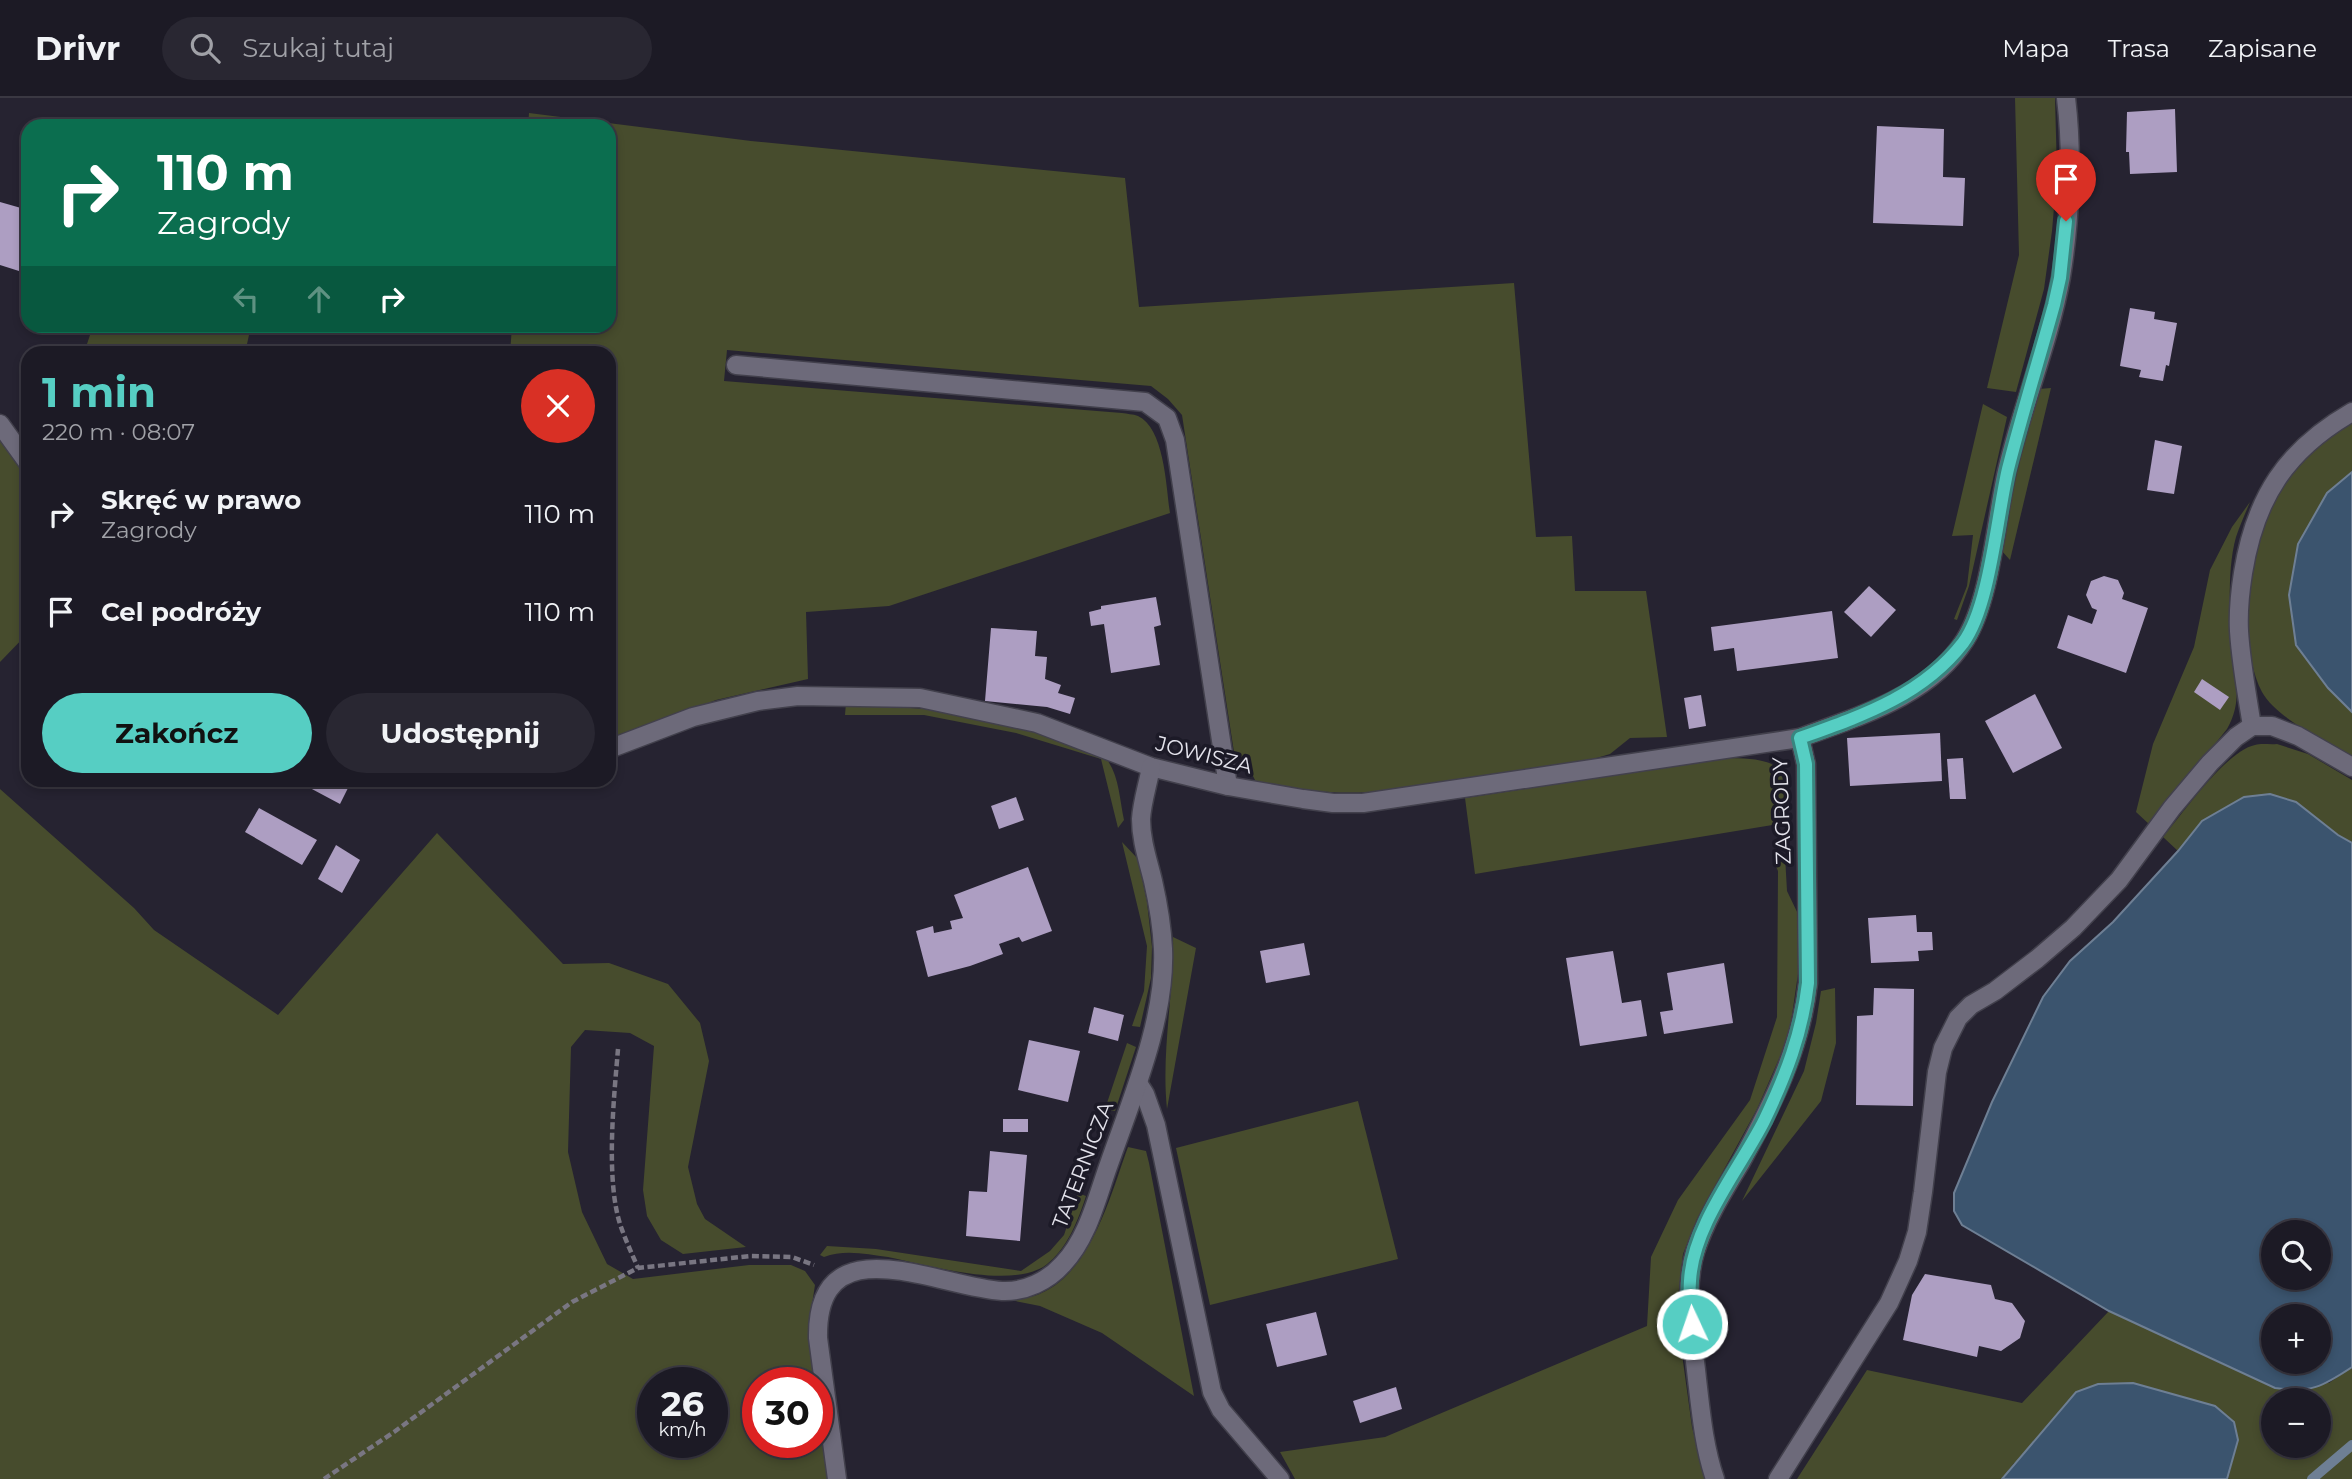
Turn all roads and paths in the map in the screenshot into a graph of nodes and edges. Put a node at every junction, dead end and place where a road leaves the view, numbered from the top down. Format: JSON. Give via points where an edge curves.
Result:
{"nodes":[{"id":1,"x":2066,"y":98,"type":"edge"},
{"id":2,"x":736,"y":365,"type":"dead end"},
{"id":3,"x":2352,"y":411,"type":"edge"},
{"id":4,"x":0,"y":424,"type":"edge"},
{"id":5,"x":21,"y":453,"type":"edge"},
{"id":6,"x":2252,"y":726,"type":"junction"},
{"id":7,"x":1800,"y":738,"type":"junction"},
{"id":8,"x":616,"y":746,"type":"edge"},
{"id":9,"x":1151,"y":767,"type":"junction"},
{"id":10,"x":2352,"y":767,"type":"edge"},
{"id":11,"x":1228,"y":786,"type":"junction"},
{"id":12,"x":618,"y":1049,"type":"dead end"},
{"id":13,"x":1138,"y":1083,"type":"junction"},
{"id":14,"x":638,"y":1268,"type":"junction"},
{"id":15,"x":838,"y":1281,"type":"junction"},
{"id":16,"x":324,"y":1479,"type":"edge"},
{"id":17,"x":837,"y":1479,"type":"edge"},
{"id":18,"x":1280,"y":1479,"type":"edge"},
{"id":19,"x":1715,"y":1479,"type":"edge"},
{"id":20,"x":1778,"y":1479,"type":"edge"}],
"edges":[{"from":1,"to":7,"type":"street","name":"ZAGRODY","via":[[2069,172],[2060,278],[2008,470],[1978,614],[1965,641],[1927,680],[1868,713]]},
{"from":2,"to":11,"type":"street","via":[[1121,399],[1145,402],[1167,418],[1175,440]]},
{"from":3,"to":6,"type":"street","via":[[2330,424],[2281,472],[2256,516],[2242,581],[2238,629]]},
{"from":4,"to":5,"type":"street"},
{"from":6,"to":10,"type":"street","via":[[2272,726],[2298,736]]},
{"from":6,"to":20,"type":"street","via":[[2210,763],[2119,880],[2073,928],[2006,983],[1971,1005],[1953,1025],[1937,1072],[1923,1192],[1909,1261],[1889,1303]]},
{"from":7,"to":11,"type":"street","name":"JOWISZA","via":[[1388,801],[1333,803]]},
{"from":7,"to":19,"type":"street","name":"ZAGRODY","via":[[1806,764],[1805,1016],[1764,1121],[1707,1224],[1690,1279],[1704,1432]]},
{"from":8,"to":9,"type":"street","name":"JOWISZA","via":[[693,718],[758,701],[798,696],[920,698],[1037,723]]},
{"from":9,"to":11,"type":"street","name":"JOWISZA"},
{"from":9,"to":13,"type":"street","name":"TATERNICZA","via":[[1141,818],[1160,922],[1164,976]]},
{"from":12,"to":14,"type":"path","via":[[614,1193],[620,1226]]},
{"from":13,"to":15,"type":"street","name":"TATERNICZA","via":[[1088,1222],[1064,1263],[1050,1276],[1003,1291],[880,1268],[849,1273]]},
{"from":13,"to":18,"type":"street","via":[[1156,1125],[1212,1392]]},
{"from":14,"to":15,"type":"path","via":[[750,1256],[792,1257],[812,1263]]},
{"from":14,"to":16,"type":"path","via":[[572,1302]]},
{"from":15,"to":17,"type":"street","via":[[818,1316],[819,1356]]}]}
